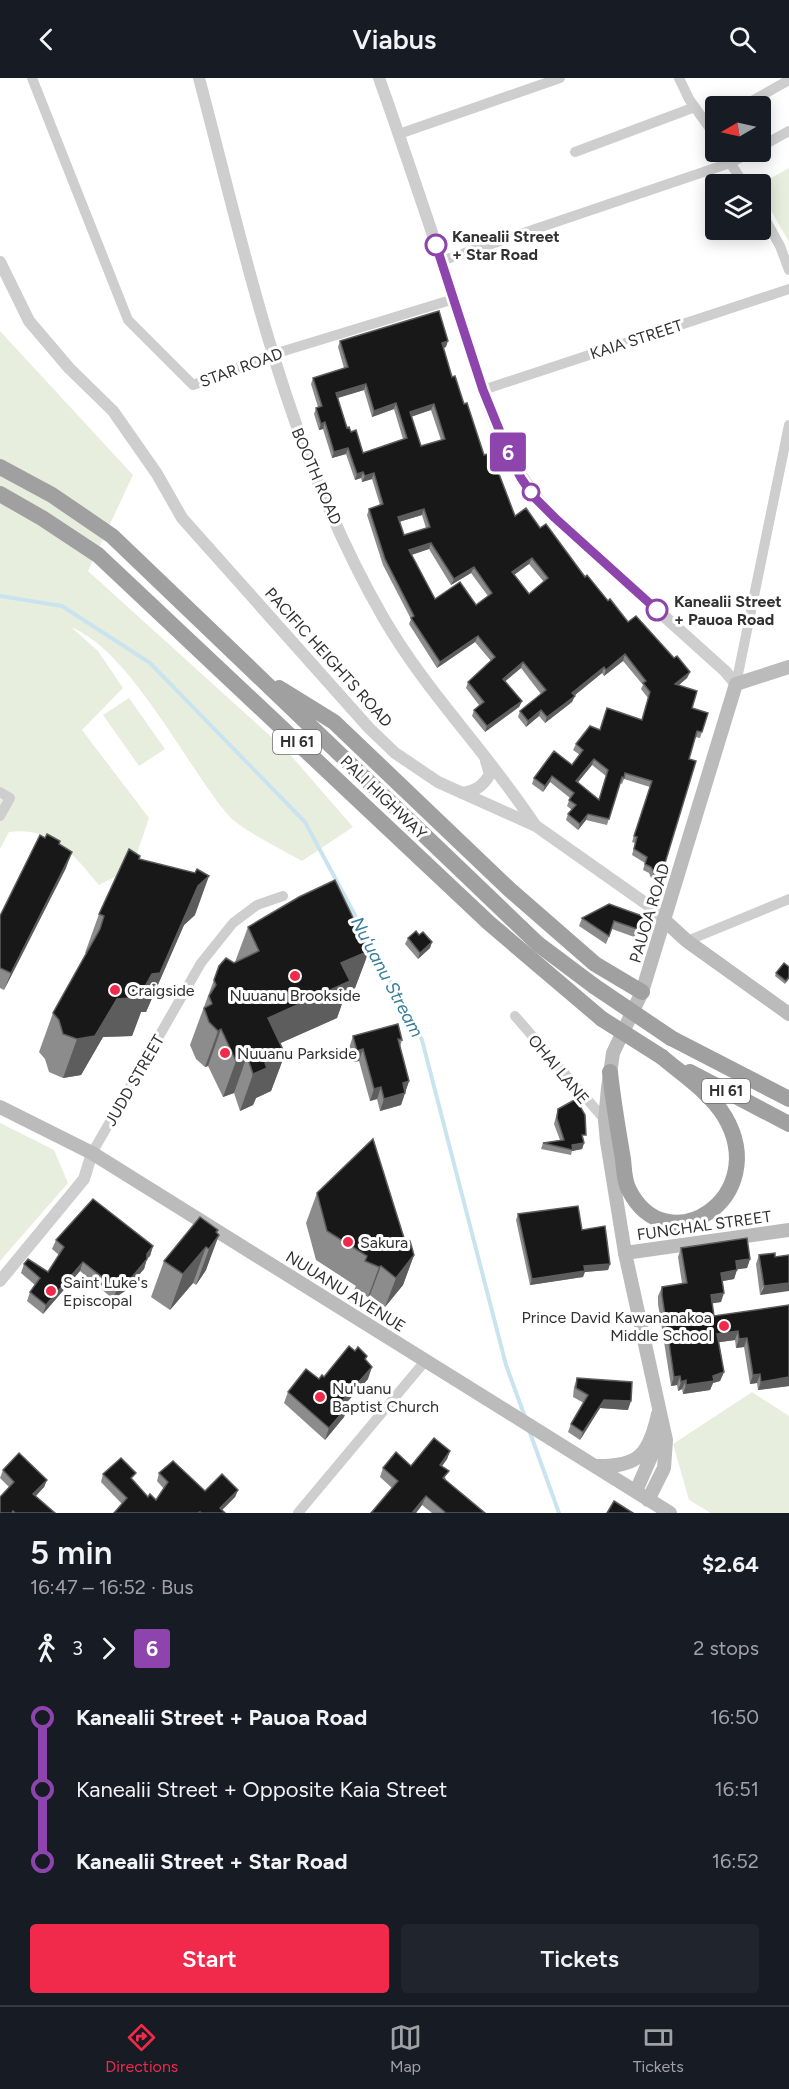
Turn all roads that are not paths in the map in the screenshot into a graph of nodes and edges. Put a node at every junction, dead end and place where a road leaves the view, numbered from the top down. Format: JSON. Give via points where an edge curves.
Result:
{"nodes":[{"id":1,"x":32,"y":78,"type":"edge"},
{"id":2,"x":199,"y":78,"type":"edge"},
{"id":3,"x":379,"y":78,"type":"edge"},
{"id":4,"x":560,"y":78,"type":"edge"},
{"id":5,"x":679,"y":78,"type":"edge"},
{"id":6,"x":789,"y":80,"type":"edge"},
{"id":7,"x":761,"y":96,"type":"edge"},
{"id":8,"x":695,"y":107,"type":"junction"},
{"id":9,"x":705,"y":116,"type":"edge"},
{"id":10,"x":789,"y":131,"type":"edge"},
{"id":11,"x":399,"y":134,"type":"junction"},
{"id":12,"x":771,"y":141,"type":"edge"},
{"id":13,"x":575,"y":152,"type":"dead end"},
{"id":14,"x":734,"y":162,"type":"edge"},
{"id":15,"x":730,"y":164,"type":"junction"},
{"id":16,"x":737,"y":174,"type":"edge"},
{"id":17,"x":771,"y":230,"type":"edge"},
{"id":18,"x":441,"y":261,"type":"junction"},
{"id":19,"x":0,"y":262,"type":"edge"},
{"id":20,"x":789,"y":270,"type":"edge"},
{"id":21,"x":789,"y":289,"type":"edge"},
{"id":22,"x":454,"y":299,"type":"junction"},
{"id":23,"x":272,"y":355,"type":"junction"},
{"id":24,"x":483,"y":390,"type":"junction"},
{"id":25,"x":789,"y":425,"type":"edge"},
{"id":26,"x":0,"y":467,"type":"edge"},
{"id":27,"x":0,"y":494,"type":"edge"},
{"id":28,"x":789,"y":667,"type":"edge"},
{"id":29,"x":248,"y":668,"type":"junction"},
{"id":30,"x":736,"y":684,"type":"junction"},
{"id":31,"x":482,"y":754,"type":"junction"},
{"id":32,"x":0,"y":792,"type":"edge"},
{"id":33,"x":462,"y":793,"type":"junction"},
{"id":34,"x":0,"y":816,"type":"edge"},
{"id":35,"x":536,"y":826,"type":"junction"},
{"id":36,"x":283,"y":896,"type":"dead end"},
{"id":37,"x":789,"y":899,"type":"edge"},
{"id":38,"x":664,"y":920,"type":"junction"},
{"id":39,"x":687,"y":941,"type":"junction"},
{"id":40,"x":642,"y":992,"type":"junction"},
{"id":41,"x":789,"y":1014,"type":"edge"},
{"id":42,"x":515,"y":1016,"type":"dead end"},
{"id":43,"x":662,"y":1057,"type":"junction"},
{"id":44,"x":610,"y":1072,"type":"junction"},
{"id":45,"x":789,"y":1099,"type":"edge"},
{"id":46,"x":0,"y":1107,"type":"edge"},
{"id":47,"x":605,"y":1120,"type":"junction"},
{"id":48,"x":789,"y":1124,"type":"edge"},
{"id":49,"x":92,"y":1153,"type":"junction"},
{"id":50,"x":789,"y":1230,"type":"edge"},
{"id":51,"x":625,"y":1253,"type":"junction"},
{"id":52,"x":0,"y":1281,"type":"edge"},
{"id":53,"x":426,"y":1360,"type":"junction"},
{"id":54,"x":659,"y":1412,"type":"junction"},
{"id":55,"x":593,"y":1466,"type":"junction"},
{"id":56,"x":636,"y":1491,"type":"junction"},
{"id":57,"x":648,"y":1500,"type":"junction"},
{"id":58,"x":298,"y":1513,"type":"edge"},
{"id":59,"x":670,"y":1513,"type":"edge"}],
"edges":[{"from":1,"to":23,"type":"street","name":"STAR ROAD","via":[[128,320],[193,385]]},
{"from":2,"to":23,"type":"street","name":"BOOTH ROAD"},
{"from":3,"to":11,"type":"street"},
{"from":4,"to":11,"type":"street"},
{"from":5,"to":8,"type":"street"},
{"from":6,"to":7,"type":"street"},
{"from":8,"to":9,"type":"street"},
{"from":8,"to":13,"type":"street"},
{"from":10,"to":12,"type":"street"},
{"from":11,"to":18,"type":"street"},
{"from":14,"to":15,"type":"street"},
{"from":15,"to":16,"type":"street"},
{"from":15,"to":18,"type":"street"},
{"from":17,"to":20,"type":"street"},
{"from":18,"to":22,"type":"street"},
{"from":19,"to":33,"type":"street","name":"PACIFIC HEIGHTS ROAD","via":[[29,321],[113,411],[182,518],[369,728],[416,767]]},
{"from":21,"to":24,"type":"street","name":"KAIA STREET"},
{"from":22,"to":23,"type":"street","name":"STAR ROAD"},
{"from":22,"to":24,"type":"street"},
{"from":23,"to":31,"type":"street","name":"BOOTH ROAD","via":[[330,510],[374,600],[419,673]]},
{"from":24,"to":30,"type":"street","via":[[511,459],[534,497]]},
{"from":25,"to":30,"type":"street","name":"PAUOA ROAD"},
{"from":26,"to":29,"type":"highway","name":"PALI HIGHWAY","number":"HI 61","via":[[52,495],[112,536]]},
{"from":27,"to":43,"type":"highway","name":"PALI HIGHWAY","number":"HI 61","bridge":true,"via":[[98,555],[489,923],[583,1005]]},
{"from":28,"to":30,"type":"main road"},
{"from":29,"to":40,"type":"highway","via":[[334,722],[509,889],[595,964]]},
{"from":29,"to":45,"type":"highway","name":"PALI HIGHWAY","number":"HI 61","bridge":true,"via":[[538,944],[671,1038]]},
{"from":30,"to":38,"type":"main road","name":"PAUOA ROAD"},
{"from":31,"to":33,"type":"street","via":[[490,774],[480,788]]},
{"from":31,"to":35,"type":"street","name":"BOOTH ROAD"},
{"from":32,"to":34,"type":"street","via":[[10,798]]},
{"from":33,"to":35,"type":"street","name":"PACIFIC HEIGHTS ROAD"},
{"from":35,"to":38,"type":"street","name":"PACIFIC HEIGHTS ROAD"},
{"from":36,"to":49,"type":"street","name":"JUDD STREET","via":[[257,905],[233,922],[201,963]]},
{"from":37,"to":39,"type":"street"},
{"from":38,"to":39,"type":"main road","name":"PACIFIC HEIGHTS ROAD"},
{"from":38,"to":40,"type":"main road","name":"PAUOA ROAD"},
{"from":39,"to":41,"type":"main road","name":"PACIFIC HEIGHTS ROAD"},
{"from":40,"to":44,"type":"main road","name":"PAUOA ROAD","via":[[613,1053]]},
{"from":42,"to":47,"type":"street","name":"OHAI LANE"},
{"from":43,"to":44,"type":"highway","via":[[714,1103],[729,1124],[735,1145],[735,1175],[726,1197],[713,1211],[695,1220],[660,1218],[647,1212],[628,1188]]},
{"from":43,"to":48,"type":"highway","name":"PALI HIGHWAY","number":"HI 61"},
{"from":44,"to":47,"type":"main road","name":"PAUOA ROAD"},
{"from":46,"to":49,"type":"main road","name":"NUUANU AVENUE"},
{"from":47,"to":51,"type":"main road","name":"PAUOA ROAD"},
{"from":49,"to":52,"type":"street","name":"JUDD STREET","via":[[84,1179]]},
{"from":49,"to":53,"type":"main road","name":"NUUANU AVENUE"},
{"from":50,"to":51,"type":"main road","name":"FUNCHAL STREET"},
{"from":51,"to":54,"type":"main road","name":"PAUOA ROAD"},
{"from":53,"to":55,"type":"main road","name":"NUUANU AVENUE"},
{"from":53,"to":58,"type":"street"},
{"from":54,"to":55,"type":"main road","via":[[652,1441],[638,1458],[616,1466]]},
{"from":54,"to":56,"type":"main road","via":[[658,1444]]},
{"from":54,"to":57,"type":"main road","via":[[666,1457]]},
{"from":55,"to":56,"type":"main road","name":"NUUANU AVENUE"},
{"from":56,"to":57,"type":"main road","name":"NUUANU AVENUE"},
{"from":57,"to":59,"type":"main road","name":"NUUANU AVENUE"}]}
